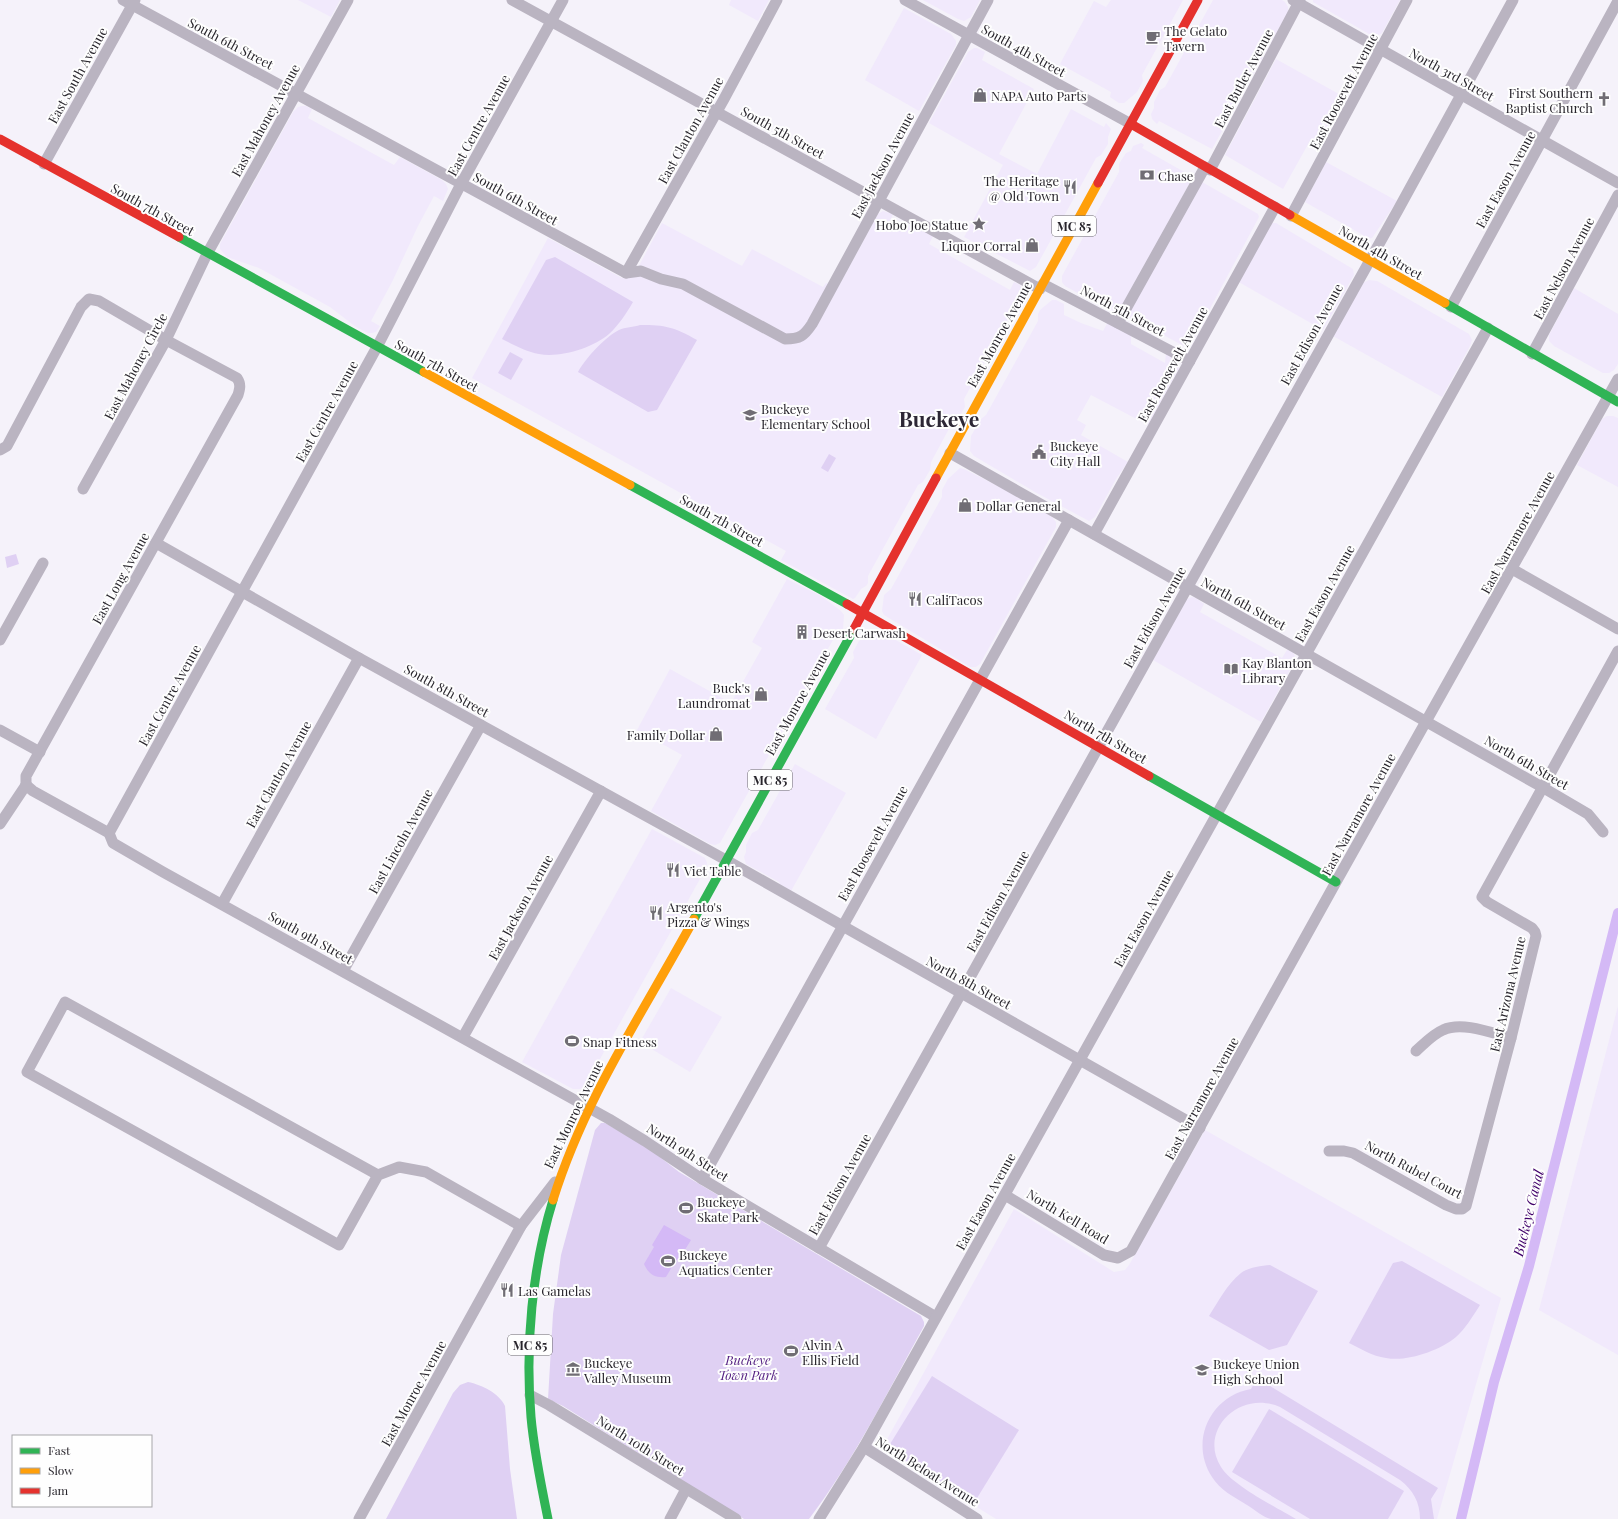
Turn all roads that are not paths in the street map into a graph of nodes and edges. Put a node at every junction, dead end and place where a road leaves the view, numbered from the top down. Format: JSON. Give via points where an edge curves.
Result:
{"nodes":[{"id":1,"x":348,"y":0,"type":"edge"},
{"id":2,"x":512,"y":0,"type":"edge"},
{"id":3,"x":563,"y":0,"type":"edge"},
{"id":4,"x":777,"y":0,"type":"edge"},
{"id":5,"x":905,"y":0,"type":"edge"},
{"id":6,"x":988,"y":0,"type":"edge"},
{"id":7,"x":1198,"y":0,"type":"edge"},
{"id":8,"x":1407,"y":0,"type":"edge"},
{"id":9,"x":1513,"y":0,"type":"edge"},
{"id":10,"x":1297,"y":1,"type":"edge"},
{"id":11,"x":1618,"y":1,"type":"edge"},
{"id":12,"x":130,"y":2,"type":"edge"},
{"id":13,"x":551,"y":22,"type":"junction"},
{"id":14,"x":968,"y":36,"type":"junction"},
{"id":15,"x":1380,"y":50,"type":"junction"},
{"id":16,"x":296,"y":93,"type":"junction"},
{"id":17,"x":1460,"y":94,"type":"junction"},
{"id":18,"x":717,"y":112,"type":"junction"},
{"id":19,"x":1131,"y":124,"type":"junction"},
{"id":20,"x":0,"y":139,"type":"edge"},
{"id":21,"x":1542,"y":140,"type":"junction"},
{"id":22,"x":44,"y":164,"type":"junction"},
{"id":23,"x":1208,"y":169,"type":"junction"},
{"id":24,"x":1618,"y":183,"type":"edge"},
{"id":25,"x":461,"y":184,"type":"junction"},
{"id":26,"x":1618,"y":195,"type":"edge"},
{"id":27,"x":879,"y":201,"type":"junction"},
{"id":28,"x":1275,"y":207,"type":"junction"},
{"id":29,"x":1291,"y":216,"type":"junction"},
{"id":30,"x":207,"y":254,"type":"junction"},
{"id":31,"x":1369,"y":260,"type":"junction"},
{"id":32,"x":626,"y":273,"type":"junction"},
{"id":33,"x":1042,"y":286,"type":"junction"},
{"id":34,"x":1451,"y":307,"type":"junction"},
{"id":35,"x":1118,"y":323,"type":"junction"},
{"id":36,"x":1488,"y":328,"type":"junction"},
{"id":37,"x":796,"y":339,"type":"joint"},
{"id":38,"x":166,"y":340,"type":"junction"},
{"id":39,"x":377,"y":347,"type":"junction"},
{"id":40,"x":1532,"y":354,"type":"junction"},
{"id":41,"x":1190,"y":362,"type":"junction"},
{"id":42,"x":1618,"y":379,"type":"edge"},
{"id":43,"x":1613,"y":400,"type":"edge"},
{"id":44,"x":1,"y":450,"type":"edge"},
{"id":45,"x":950,"y":453,"type":"junction"},
{"id":46,"x":83,"y":489,"type":"dead end"},
{"id":47,"x":1068,"y":520,"type":"junction"},
{"id":48,"x":1094,"y":534,"type":"junction"},
{"id":49,"x":156,"y":543,"type":"junction"},
{"id":50,"x":43,"y":563,"type":"dead end"},
{"id":51,"x":1512,"y":569,"type":"junction"},
{"id":52,"x":1187,"y":587,"type":"junction"},
{"id":53,"x":242,"y":592,"type":"junction"},
{"id":54,"x":863,"y":613,"type":"junction"},
{"id":55,"x":1618,"y":629,"type":"edge"},
{"id":56,"x":0,"y":640,"type":"edge"},
{"id":57,"x":1618,"y":651,"type":"edge"},
{"id":58,"x":1306,"y":654,"type":"junction"},
{"id":59,"x":359,"y":658,"type":"junction"},
{"id":60,"x":979,"y":679,"type":"junction"},
{"id":61,"x":1426,"y":721,"type":"junction"},
{"id":62,"x":481,"y":725,"type":"junction"},
{"id":63,"x":0,"y":730,"type":"edge"},
{"id":64,"x":1098,"y":747,"type":"junction"},
{"id":65,"x":40,"y":752,"type":"junction"},
{"id":66,"x":26,"y":785,"type":"junction"},
{"id":67,"x":1542,"y":787,"type":"junction"},
{"id":68,"x":601,"y":791,"type":"junction"},
{"id":69,"x":1217,"y":814,"type":"junction"},
{"id":70,"x":0,"y":824,"type":"edge"},
{"id":71,"x":1603,"y":832,"type":"dead end"},
{"id":72,"x":109,"y":833,"type":"junction"},
{"id":73,"x":726,"y":860,"type":"junction"},
{"id":74,"x":1336,"y":882,"type":"junction"},
{"id":75,"x":222,"y":904,"type":"junction"},
{"id":76,"x":842,"y":926,"type":"junction"},
{"id":77,"x":343,"y":971,"type":"junction"},
{"id":78,"x":961,"y":994,"type":"junction"},
{"id":79,"x":463,"y":1037,"type":"junction"},
{"id":80,"x":1511,"y":1038,"type":"junction"},
{"id":81,"x":1416,"y":1051,"type":"dead end"},
{"id":82,"x":1080,"y":1060,"type":"junction"},
{"id":83,"x":590,"y":1107,"type":"junction"},
{"id":84,"x":1200,"y":1128,"type":"junction"},
{"id":85,"x":1329,"y":1152,"type":"dead end"},
{"id":86,"x":562,"y":1172,"type":"junction"},
{"id":87,"x":378,"y":1175,"type":"junction"},
{"id":88,"x":702,"y":1180,"type":"junction"},
{"id":89,"x":1005,"y":1195,"type":"junction"},
{"id":90,"x":1462,"y":1209,"type":"joint"},
{"id":91,"x":521,"y":1226,"type":"junction"},
{"id":92,"x":819,"y":1248,"type":"junction"},
{"id":93,"x":1118,"y":1258,"type":"joint"},
{"id":94,"x":936,"y":1317,"type":"junction"},
{"id":95,"x":530,"y":1395,"type":"junction"},
{"id":96,"x":864,"y":1447,"type":"junction"},
{"id":97,"x":686,"y":1489,"type":"junction"},
{"id":98,"x":359,"y":1519,"type":"edge"},
{"id":99,"x":548,"y":1519,"type":"edge"},
{"id":100,"x":670,"y":1519,"type":"edge"},
{"id":101,"x":736,"y":1519,"type":"edge"},
{"id":102,"x":819,"y":1519,"type":"edge"},
{"id":103,"x":977,"y":1519,"type":"edge"}],
"edges":[{"from":1,"to":16,"type":"street","name":"East Mahoney Avenue"},
{"from":2,"to":13,"type":"street","name":"South 5th Street"},
{"from":3,"to":13,"type":"street","name":"East Centre Avenue"},
{"from":4,"to":18,"type":"street","name":"East Clanton Avenue"},
{"from":5,"to":14,"type":"street","name":"South 4th Street"},
{"from":6,"to":14,"type":"street","name":"East Jackson Avenue"},
{"from":7,"to":19,"type":"street","name":"East Monroe Avenue","number":"MC 85"},
{"from":8,"to":15,"type":"street","name":"East Roosevelt Avenue"},
{"from":9,"to":17,"type":"street","name":"East Edison Avenue"},
{"from":10,"to":15,"type":"street","name":"North 3rd Street"},
{"from":10,"to":23,"type":"street","name":"East Butler Avenue"},
{"from":11,"to":21,"type":"street","name":"East Eason Avenue"},
{"from":12,"to":16,"type":"street","name":"South 6th Street"},
{"from":12,"to":22,"type":"street","name":"East South Avenue"},
{"from":13,"to":18,"type":"street","name":"South 5th Street"},
{"from":13,"to":25,"type":"street","name":"East Centre Avenue"},
{"from":14,"to":19,"type":"street","name":"South 4th Street"},
{"from":14,"to":27,"type":"street","name":"East Jackson Avenue"},
{"from":15,"to":17,"type":"street","name":"North 3rd Street"},
{"from":15,"to":29,"type":"street","name":"East Roosevelt Avenue"},
{"from":16,"to":25,"type":"street","name":"South 6th Street"},
{"from":16,"to":30,"type":"street","name":"East Mahoney Avenue"},
{"from":17,"to":21,"type":"street","name":"North 3rd Street"},
{"from":17,"to":31,"type":"street","name":"East Edison Avenue"},
{"from":18,"to":27,"type":"street","name":"South 5th Street"},
{"from":18,"to":32,"type":"street","name":"East Clanton Avenue"},
{"from":19,"to":23,"type":"street","name":"North 4th Street"},
{"from":19,"to":33,"type":"street","name":"East Monroe Avenue","number":"MC 85"},
{"from":20,"to":22,"type":"street","name":"South 7th Street"},
{"from":21,"to":24,"type":"street","name":"North 3rd Street"},
{"from":21,"to":34,"type":"street","name":"East Eason Avenue"},
{"from":22,"to":30,"type":"street","name":"South 7th Street"},
{"from":23,"to":28,"type":"street","name":"North 4th Street"},
{"from":23,"to":35,"type":"street","name":"East Butler Avenue"},
{"from":25,"to":32,"type":"street","name":"South 6th Street"},
{"from":25,"to":39,"type":"street","name":"East Centre Avenue"},
{"from":26,"to":40,"type":"street","name":"East Nelson Avenue"},
{"from":27,"to":33,"type":"street","name":"South 5th Street"},
{"from":27,"to":37,"type":"street","name":"East Jackson Avenue","via":[[812,324],[806,333]]},
{"from":28,"to":29,"type":"street","name":"North 4th Street"},
{"from":28,"to":41,"type":"street","name":"East Roosevelt Avenue"},
{"from":29,"to":31,"type":"street","name":"North 4th Street"},
{"from":30,"to":38,"type":"street","name":"East Mahoney Circle"},
{"from":30,"to":39,"type":"street","name":"South 7th Street"},
{"from":31,"to":34,"type":"street","name":"North 4th Street"},
{"from":31,"to":52,"type":"street","name":"East Edison Avenue"},
{"from":32,"to":37,"type":"street","name":"South 6th Street","via":[[641,271],[683,284],[785,338]]},
{"from":33,"to":35,"type":"street","name":"North 5th Street"},
{"from":33,"to":45,"type":"street","name":"East Monroe Avenue","number":"MC 85"},
{"from":34,"to":36,"type":"street","name":"North 4th Street"},
{"from":35,"to":41,"type":"street","name":"North 5th Street"},
{"from":36,"to":40,"type":"street","name":"North 4th Street"},
{"from":36,"to":58,"type":"street","name":"East Eason Avenue"},
{"from":38,"to":44,"type":"street","via":[[99,301],[89,299],[81,307],[7,446]]},
{"from":38,"to":46,"type":"street","name":"East Mahoney Circle"},
{"from":38,"to":49,"type":"street","name":"East Long Avenue","via":[[237,378],[240,389]]},
{"from":39,"to":53,"type":"street","name":"East Centre Avenue"},
{"from":39,"to":54,"type":"street","name":"South 7th Street"},
{"from":40,"to":43,"type":"street","name":"North 4th Street"},
{"from":41,"to":48,"type":"street","name":"East Roosevelt Avenue"},
{"from":42,"to":43,"type":"street","name":"East Narramore Avenue"},
{"from":43,"to":51,"type":"street","name":"East Narramore Avenue"},
{"from":45,"to":47,"type":"street","name":"North 6th Street"},
{"from":45,"to":54,"type":"street","name":"East Monroe Avenue","number":"MC 85"},
{"from":47,"to":48,"type":"street","name":"North 6th Street"},
{"from":47,"to":60,"type":"street","name":"East Roosevelt Avenue"},
{"from":48,"to":52,"type":"street","name":"North 6th Street"},
{"from":49,"to":53,"type":"street","name":"South 8th Street"},
{"from":49,"to":65,"type":"street","name":"East Long Avenue"},
{"from":50,"to":56,"type":"street"},
{"from":51,"to":55,"type":"street"},
{"from":51,"to":61,"type":"street","name":"East Narramore Avenue"},
{"from":52,"to":58,"type":"street","name":"North 6th Street"},
{"from":52,"to":64,"type":"street","name":"East Edison Avenue"},
{"from":53,"to":59,"type":"street","name":"South 8th Street"},
{"from":53,"to":72,"type":"street","name":"East Centre Avenue"},
{"from":54,"to":60,"type":"street","name":"North 7th Street"},
{"from":54,"to":73,"type":"street","name":"East Monroe Avenue","number":"MC 85"},
{"from":57,"to":67,"type":"street","name":"East Arizona Avenue"},
{"from":58,"to":61,"type":"street","name":"North 6th Street"},
{"from":58,"to":69,"type":"street","name":"East Eason Avenue"},
{"from":59,"to":62,"type":"street","name":"South 8th Street"},
{"from":59,"to":75,"type":"street","name":"East Clanton Avenue"},
{"from":60,"to":64,"type":"street","name":"North 7th Street"},
{"from":60,"to":76,"type":"street","name":"East Roosevelt Avenue"},
{"from":61,"to":67,"type":"street","name":"North 6th Street"},
{"from":61,"to":74,"type":"street","name":"East Narramore Avenue"},
{"from":62,"to":68,"type":"street","name":"South 8th Street"},
{"from":62,"to":77,"type":"street","name":"East Lincoln Avenue"},
{"from":63,"to":65,"type":"street"},
{"from":64,"to":69,"type":"street","name":"North 7th Street"},
{"from":64,"to":78,"type":"street","name":"East Edison Avenue"},
{"from":65,"to":66,"type":"street","name":"East Long Avenue","via":[[26,776]]},
{"from":66,"to":70,"type":"street","name":"East Long Avenue"},
{"from":66,"to":72,"type":"street","name":"South 9th Street"},
{"from":67,"to":71,"type":"street","name":"North 6th Street","via":[[1588,814]]},
{"from":67,"to":80,"type":"street","name":"East Arizona Avenue","via":[[1482,897],[1535,932]]},
{"from":68,"to":73,"type":"street","name":"South 8th Street"},
{"from":68,"to":79,"type":"street","name":"East Jackson Avenue"},
{"from":69,"to":74,"type":"street","name":"North 7th Street"},
{"from":69,"to":82,"type":"street","name":"East Eason Avenue"},
{"from":72,"to":75,"type":"street","name":"South 9th Street","via":[[113,843]]},
{"from":73,"to":76,"type":"street","name":"North 8th Street"},
{"from":73,"to":83,"type":"street","name":"East Monroe Avenue","number":"MC 85"},
{"from":74,"to":84,"type":"street","name":"East Narramore Avenue"},
{"from":75,"to":77,"type":"street","name":"South 9th Street"},
{"from":76,"to":78,"type":"street","name":"North 8th Street"},
{"from":76,"to":88,"type":"street","name":"East Roosevelt Avenue"},
{"from":77,"to":79,"type":"street","name":"South 9th Street"},
{"from":78,"to":82,"type":"street","name":"North 8th Street"},
{"from":78,"to":92,"type":"street","name":"East Edison Avenue"},
{"from":79,"to":83,"type":"street","name":"South 9th Street"},
{"from":80,"to":81,"type":"street","via":[[1464,1027],[1453,1027],[1438,1033]]},
{"from":80,"to":90,"type":"street","name":"East Arizona Avenue","via":[[1468,1199]]},
{"from":82,"to":84,"type":"street","name":"North 8th Street"},
{"from":82,"to":89,"type":"street","name":"East Eason Avenue"},
{"from":83,"to":86,"type":"street","name":"East Monroe Avenue","number":"MC 85"},
{"from":83,"to":88,"type":"street","name":"North 9th Street","via":[[634,1133]]},
{"from":84,"to":93,"type":"street","name":"East Narramore Avenue","via":[[1132,1251]]},
{"from":85,"to":90,"type":"street","name":"North Rubel Court","via":[[1353,1153],[1446,1205]]},
{"from":86,"to":91,"type":"street","name":"East Monroe Avenue"},
{"from":86,"to":95,"type":"street","number":"MC 85","via":[[546,1232],[535,1291],[531,1331]]},
{"from":87,"to":87,"type":"street","via":[[340,1245],[27,1072],[65,1002]]},
{"from":87,"to":91,"type":"street","via":[[399,1167],[426,1172]]},
{"from":88,"to":92,"type":"street","name":"North 9th Street"},
{"from":89,"to":93,"type":"street","name":"North Kell Road","via":[[1104,1255]]},
{"from":89,"to":94,"type":"street","name":"East Eason Avenue"},
{"from":91,"to":98,"type":"street","name":"East Monroe Avenue"},
{"from":92,"to":94,"type":"street","name":"North 9th Street"},
{"from":94,"to":96,"type":"street","name":"East Eason Avenue"},
{"from":95,"to":97,"type":"street","name":"North 10th Street"},
{"from":95,"to":99,"type":"street","number":"MC 85","via":[[536,1459]]},
{"from":96,"to":102,"type":"street","name":"East Eason Avenue"},
{"from":96,"to":103,"type":"street","name":"North Beloat Avenue"},
{"from":97,"to":100,"type":"street"},
{"from":97,"to":101,"type":"street","name":"North 10th Street"}]}
